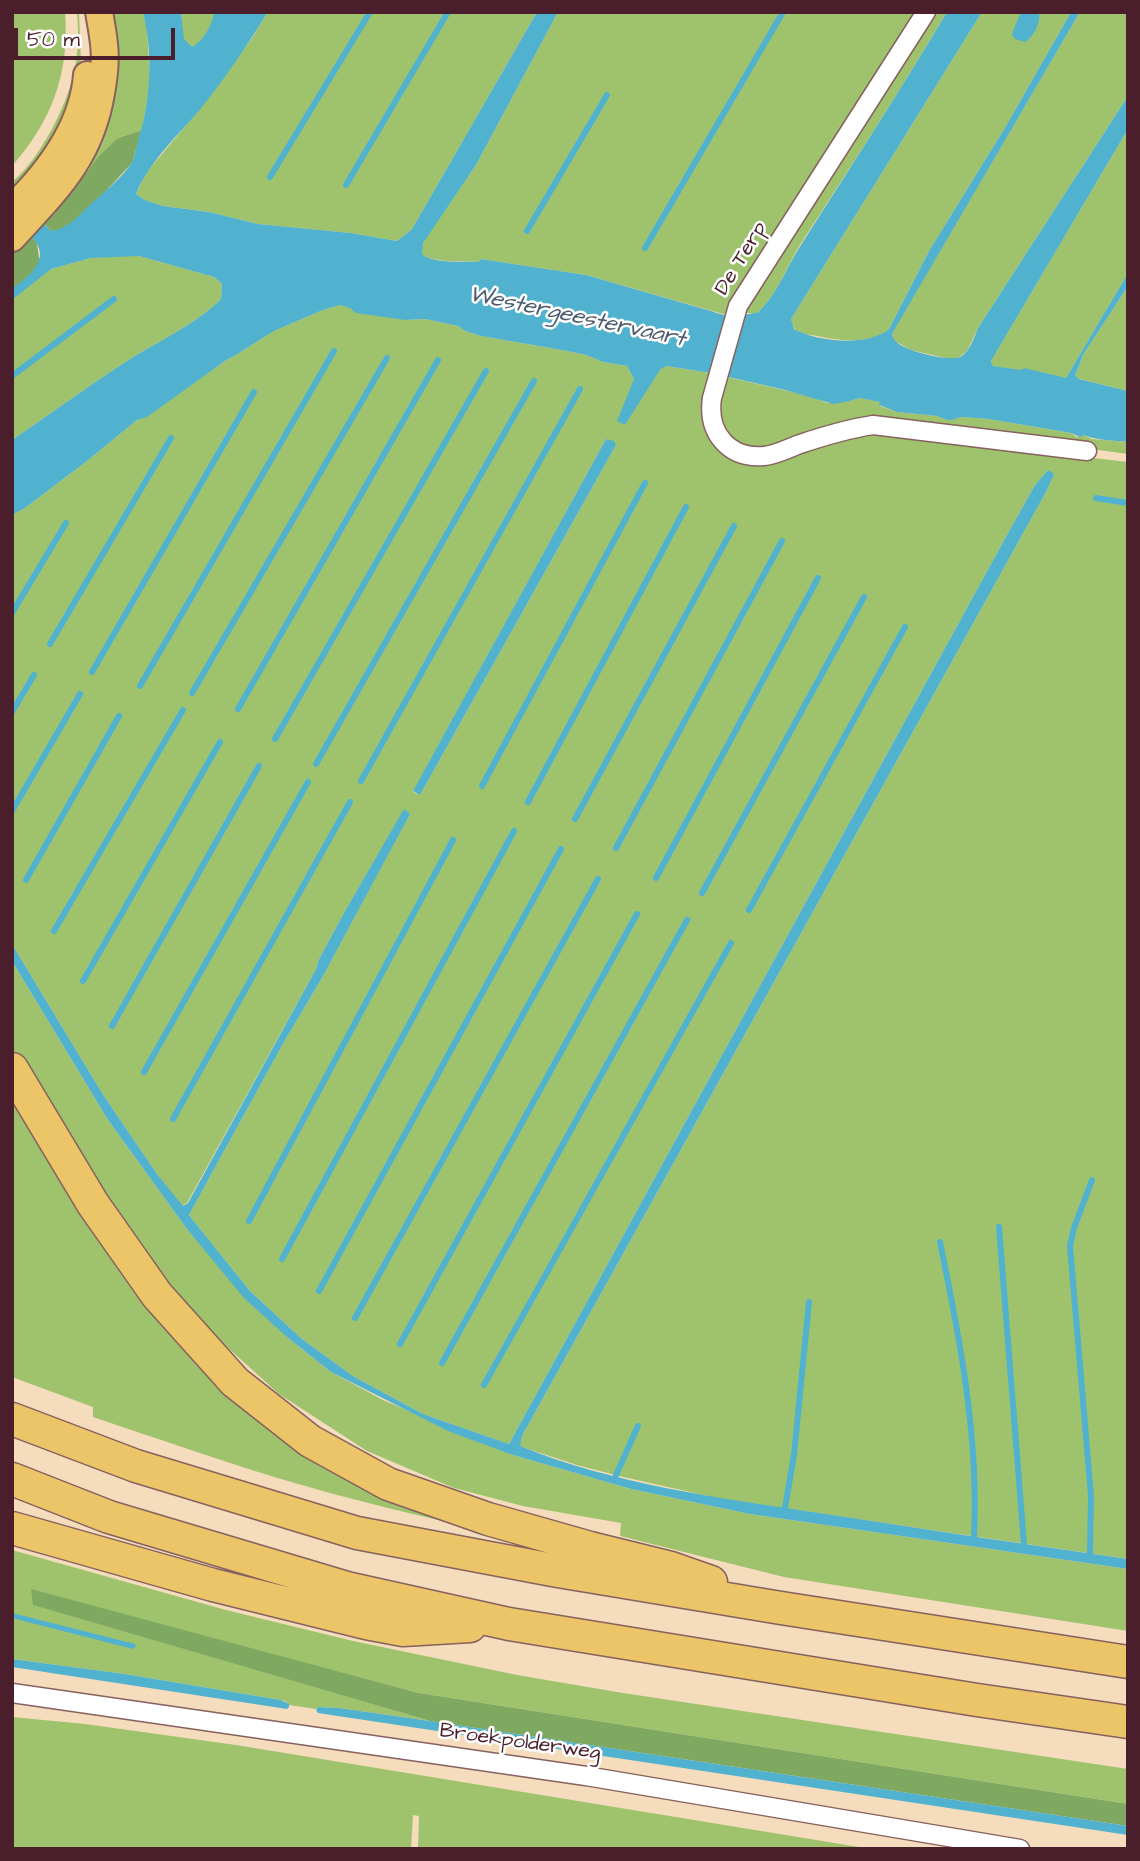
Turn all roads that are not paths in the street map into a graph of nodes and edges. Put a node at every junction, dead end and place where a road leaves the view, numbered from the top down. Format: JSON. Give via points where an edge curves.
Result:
{"nodes":[{"id":1,"x":86,"y":12,"type":"edge"},
{"id":2,"x":99,"y":12,"type":"edge"},
{"id":3,"x":926,"y":12,"type":"edge"},
{"id":4,"x":29,"y":200,"type":"edge"},
{"id":5,"x":12,"y":238,"type":"edge"},
{"id":6,"x":1087,"y":452,"type":"dead end"},
{"id":7,"x":12,"y":1069,"type":"edge"},
{"id":8,"x":12,"y":1419,"type":"edge"},
{"id":9,"x":12,"y":1479,"type":"edge"},
{"id":10,"x":12,"y":1528,"type":"edge"},
{"id":11,"x":781,"y":1608,"type":"junction"},
{"id":12,"x":509,"y":1624,"type":"junction"},
{"id":13,"x":1128,"y":1662,"type":"edge"},
{"id":14,"x":12,"y":1693,"type":"edge"},
{"id":15,"x":1128,"y":1722,"type":"edge"},
{"id":16,"x":1020,"y":1849,"type":"edge"}],
"edges":[{"from":1,"to":4,"type":"main road","via":[[86,80],[78,114]]},
{"from":2,"to":4,"type":"main road","via":[[104,78],[96,121],[78,160]]},
{"from":3,"to":6,"type":"street","name":"De Terp","via":[[738,306],[712,398],[713,429],[726,446],[765,456],[873,425]]},
{"from":4,"to":5,"type":"main road"},
{"from":7,"to":11,"type":"highway","via":[[93,1204],[157,1295],[235,1382],[310,1441],[388,1484],[488,1519],[671,1568]]},
{"from":8,"to":11,"type":"highway","via":[[136,1466],[357,1533]]},
{"from":9,"to":12,"type":"highway","via":[[109,1517],[334,1584]]},
{"from":10,"to":12,"type":"highway","via":[[378,1626],[403,1630]]},
{"from":11,"to":13,"type":"highway"},
{"from":12,"to":15,"type":"highway"},
{"from":14,"to":16,"type":"street","name":"Broekpolderweg","via":[[586,1776]]}]}
